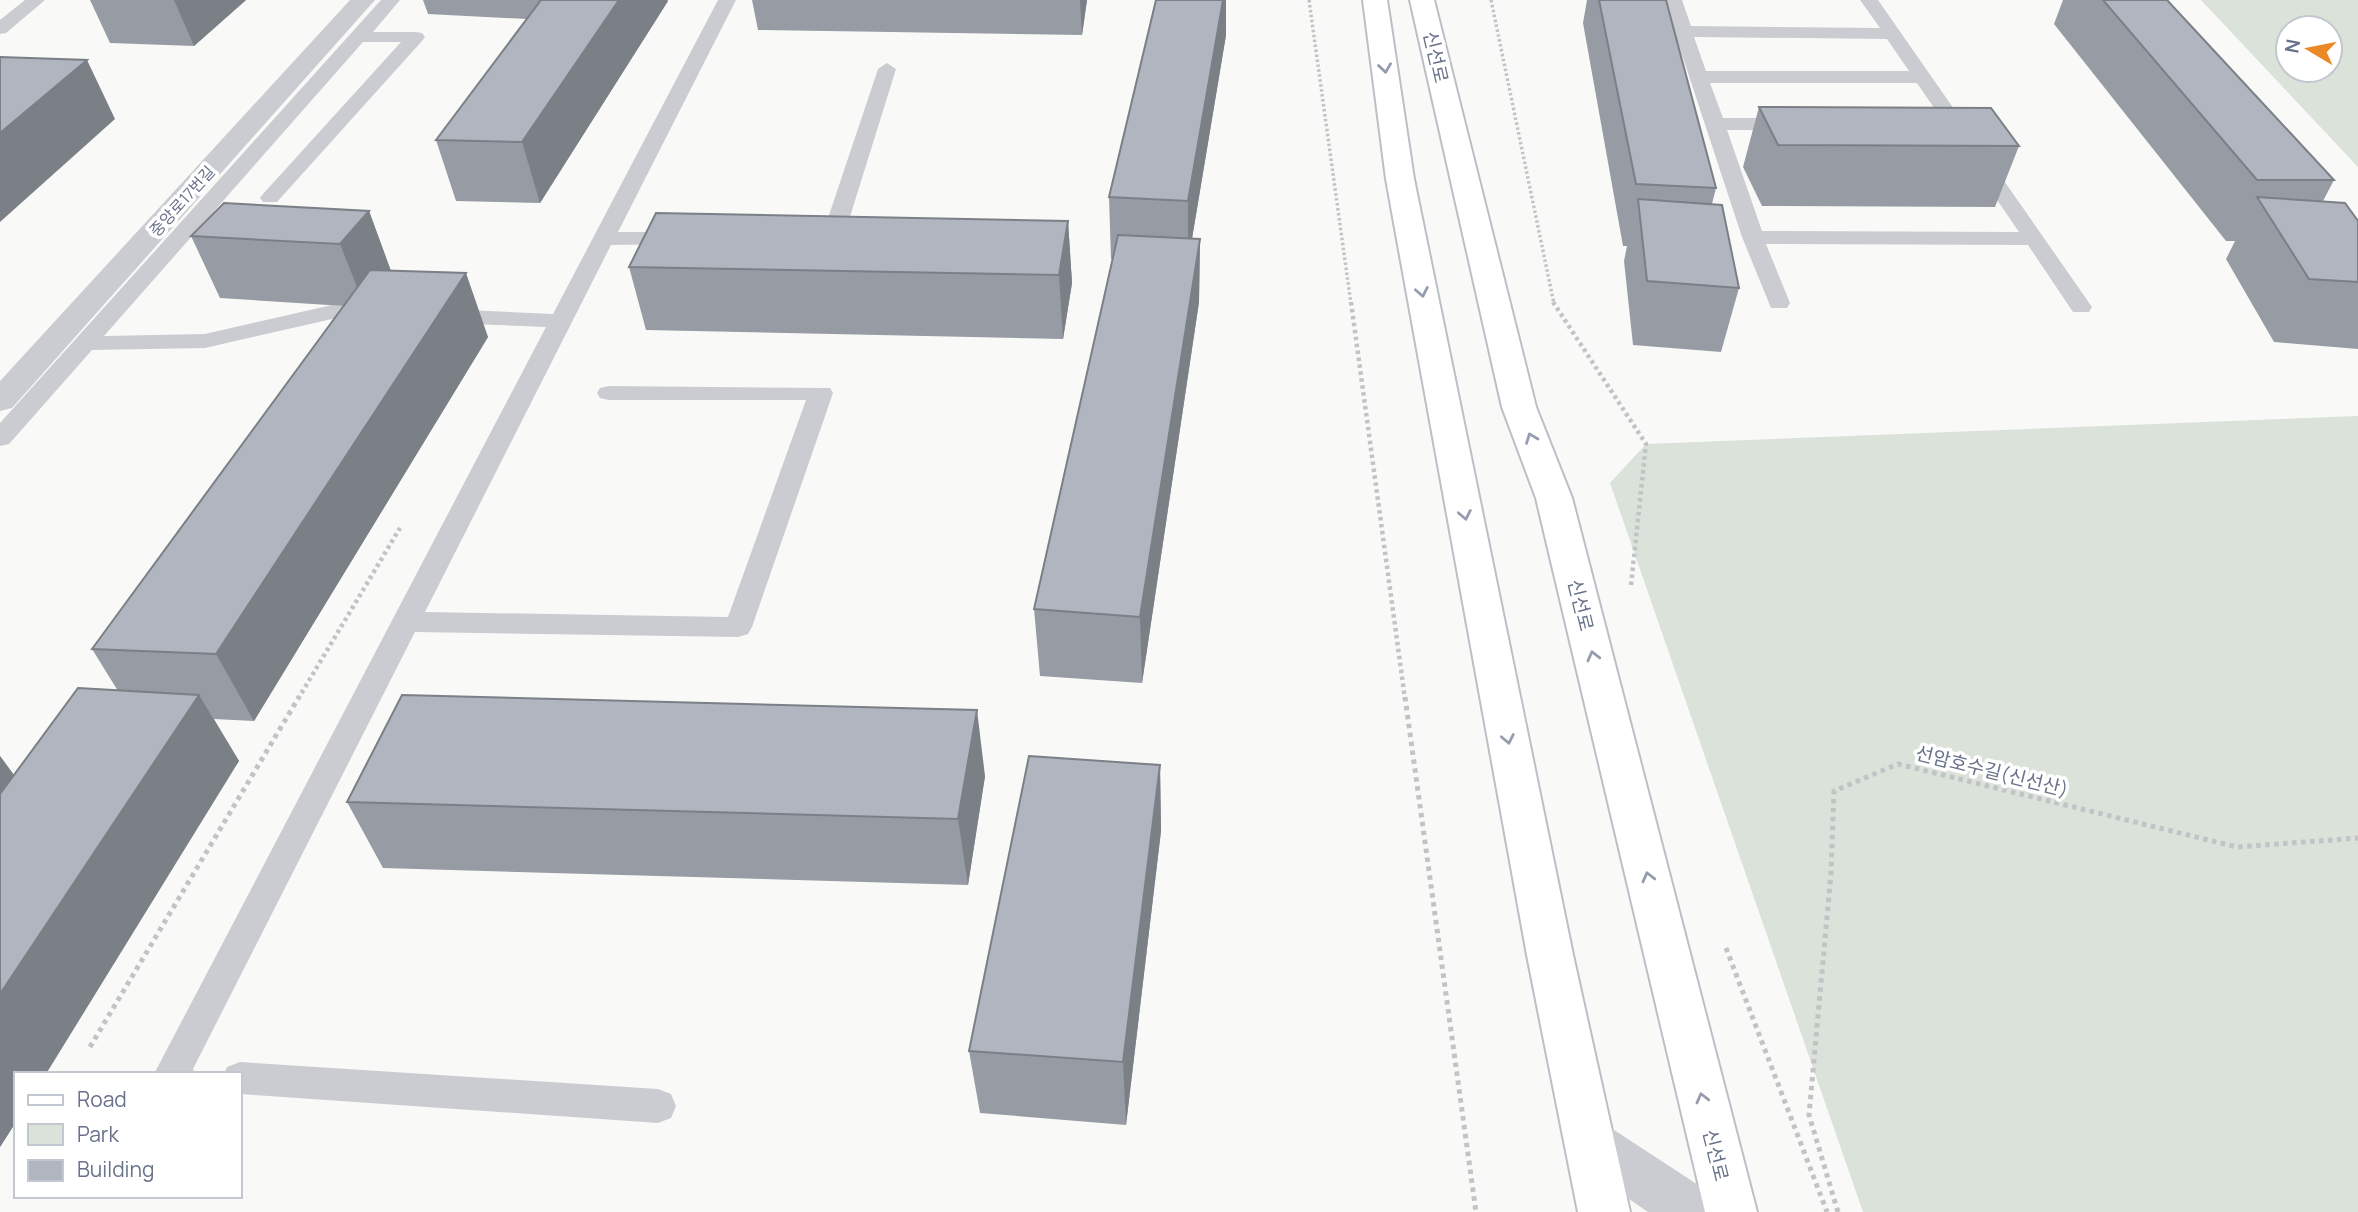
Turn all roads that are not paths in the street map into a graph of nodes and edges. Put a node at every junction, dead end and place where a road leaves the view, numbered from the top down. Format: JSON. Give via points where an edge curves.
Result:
{"nodes":[{"id":1,"x":36,"y":0,"type":"edge"},
{"id":2,"x":363,"y":0,"type":"edge"},
{"id":3,"x":391,"y":0,"type":"edge"},
{"id":4,"x":727,"y":0,"type":"edge"},
{"id":5,"x":1376,"y":0,"type":"edge"},
{"id":6,"x":1422,"y":0,"type":"edge"},
{"id":7,"x":1673,"y":0,"type":"edge"},
{"id":8,"x":1869,"y":0,"type":"edge"},
{"id":9,"x":0,"y":29,"type":"edge"},
{"id":10,"x":1682,"y":32,"type":"junction"},
{"id":11,"x":1892,"y":34,"type":"junction"},
{"id":12,"x":358,"y":37,"type":"junction"},
{"id":13,"x":887,"y":69,"type":"dead end"},
{"id":14,"x":1698,"y":77,"type":"junction"},
{"id":15,"x":1922,"y":77,"type":"junction"},
{"id":16,"x":1714,"y":124,"type":"junction"},
{"id":17,"x":1808,"y":124,"type":"edge"},
{"id":18,"x":1928,"y":124,"type":"edge"},
{"id":19,"x":1955,"y":124,"type":"junction"},
{"id":20,"x":270,"y":198,"type":"dead end"},
{"id":21,"x":793,"y":236,"type":"edge"},
{"id":22,"x":1753,"y":237,"type":"junction"},
{"id":23,"x":698,"y":238,"type":"edge"},
{"id":24,"x":603,"y":239,"type":"junction"},
{"id":25,"x":2034,"y":239,"type":"junction"},
{"id":26,"x":1779,"y":303,"type":"dead end"},
{"id":27,"x":2081,"y":307,"type":"dead end"},
{"id":28,"x":401,"y":315,"type":"edge"},
{"id":29,"x":428,"y":316,"type":"edge"},
{"id":30,"x":561,"y":321,"type":"junction"},
{"id":31,"x":85,"y":343,"type":"junction"},
{"id":32,"x":609,"y":393,"type":"dead end"},
{"id":33,"x":0,"y":401,"type":"edge"},
{"id":34,"x":0,"y":438,"type":"edge"},
{"id":35,"x":405,"y":622,"type":"junction"},
{"id":36,"x":173,"y":1072,"type":"edge"},
{"id":37,"x":242,"y":1078,"type":"edge"},
{"id":38,"x":658,"y":1106,"type":"dead end"},
{"id":39,"x":1590,"y":1143,"type":"junction"},
{"id":40,"x":1604,"y":1212,"type":"edge"},
{"id":41,"x":1693,"y":1212,"type":"edge"},
{"id":42,"x":1731,"y":1212,"type":"edge"}],
"edges":[{"from":1,"to":9,"type":"lane"},
{"from":2,"to":33,"type":"street","name":"중앙로17번길"},
{"from":3,"to":12,"type":"lane"},
{"from":4,"to":24,"type":"lane"},
{"from":5,"to":39,"type":"main road","one_way":true,"via":[[1400,179]]},
{"from":42,"to":6,"type":"main road","name":"신선로","one_way":true,"via":[[1554,498],[1519,407]]},
{"from":7,"to":10,"type":"lane"},
{"from":8,"to":11,"type":"lane"},
{"from":10,"to":11,"type":"lane"},
{"from":10,"to":14,"type":"lane"},
{"from":11,"to":15,"type":"lane"},
{"from":12,"to":20,"type":"lane","via":[[416,37]]},
{"from":12,"to":31,"type":"lane"},
{"from":13,"to":21,"type":"lane","via":[[833,236]]},
{"from":14,"to":15,"type":"lane"},
{"from":14,"to":16,"type":"lane"},
{"from":15,"to":19,"type":"lane"},
{"from":16,"to":17,"type":"lane"},
{"from":16,"to":22,"type":"lane"},
{"from":18,"to":19,"type":"lane"},
{"from":19,"to":25,"type":"lane"},
{"from":22,"to":25,"type":"lane"},
{"from":22,"to":26,"type":"lane"},
{"from":23,"to":24,"type":"lane"},
{"from":24,"to":30,"type":"lane"},
{"from":25,"to":27,"type":"lane"},
{"from":28,"to":31,"type":"lane","via":[[332,312],[205,341]]},
{"from":29,"to":30,"type":"lane"},
{"from":30,"to":35,"type":"lane"},
{"from":31,"to":34,"type":"lane"},
{"from":32,"to":35,"type":"lane","via":[[821,393],[738,627]]},
{"from":35,"to":36,"type":"lane"},
{"from":37,"to":38,"type":"lane"},
{"from":39,"to":40,"type":"main road"},
{"from":39,"to":41,"type":"street"}]}
